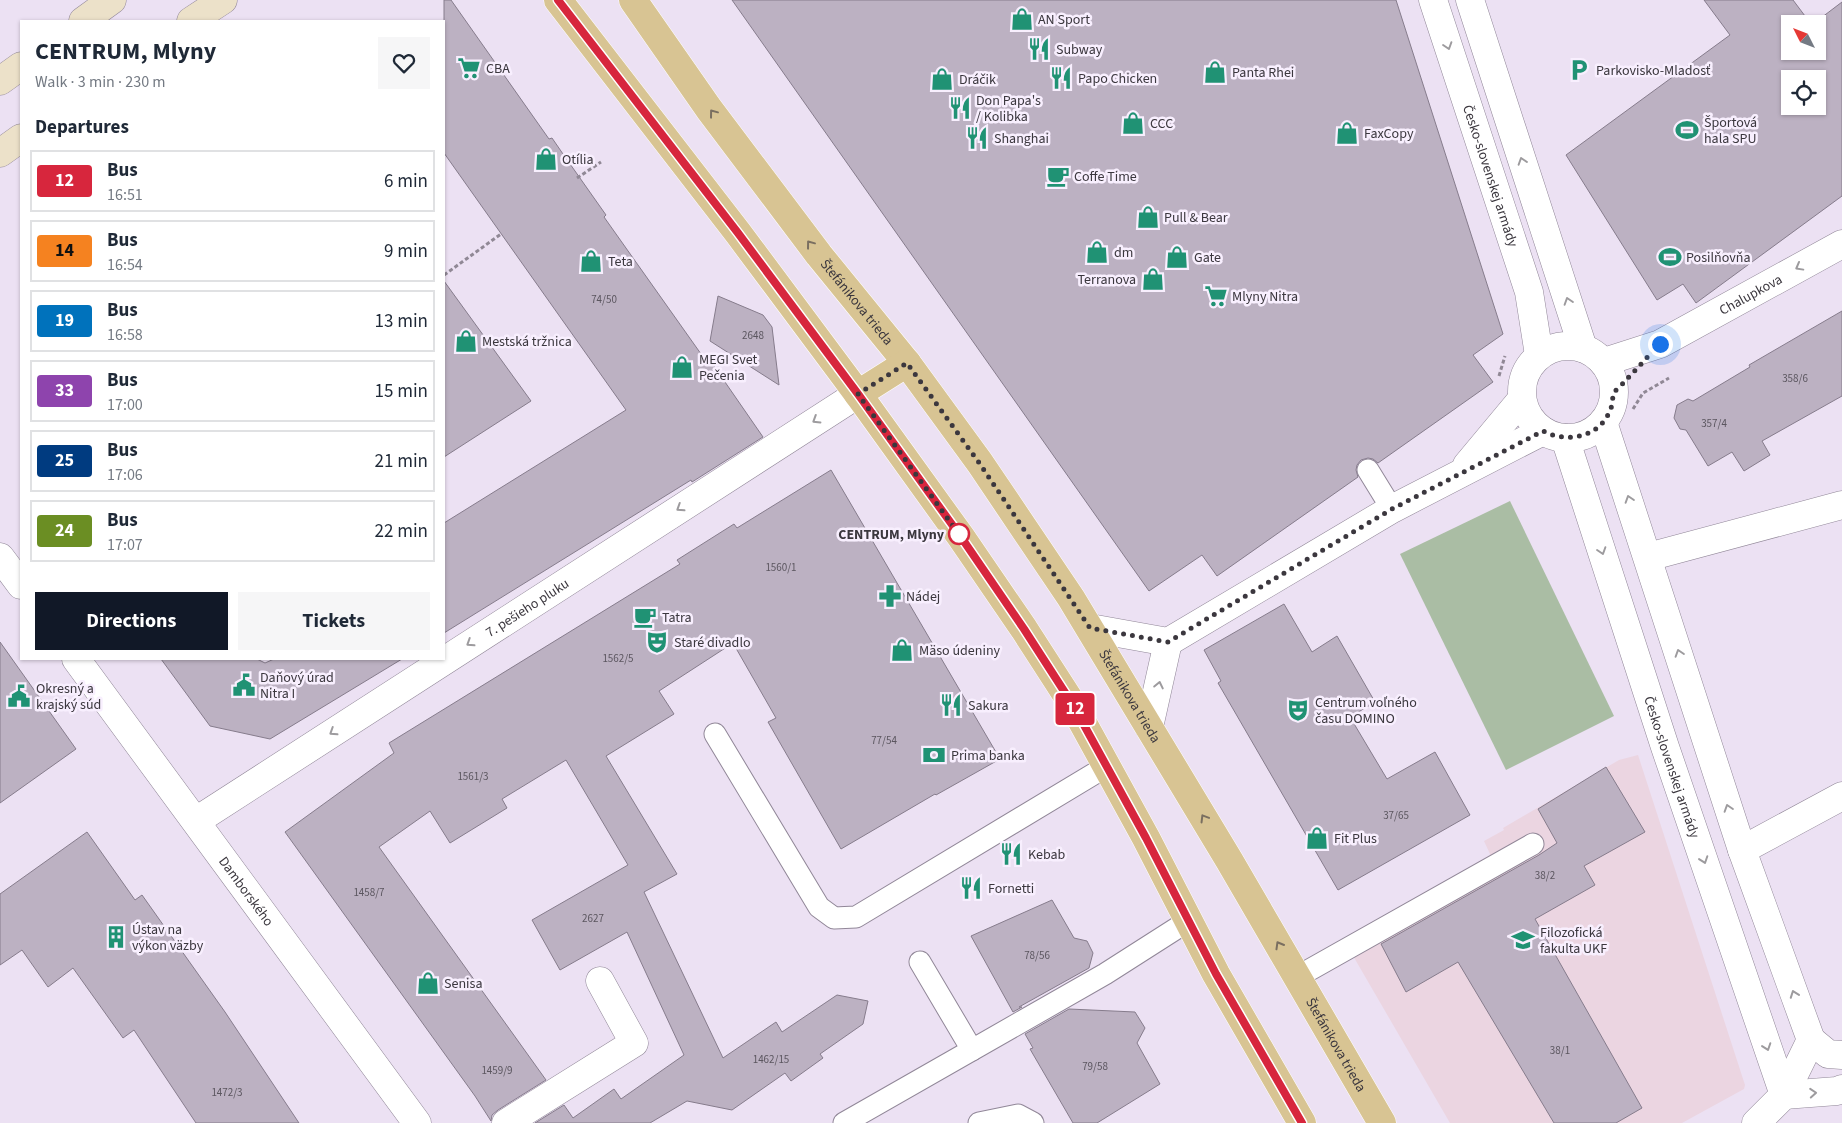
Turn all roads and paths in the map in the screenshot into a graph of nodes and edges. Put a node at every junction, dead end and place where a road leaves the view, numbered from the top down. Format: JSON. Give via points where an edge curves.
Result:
{"nodes":[{"id":1,"x":112,"y":0,"type":"edge"},
{"id":2,"x":223,"y":0,"type":"edge"},
{"id":3,"x":558,"y":0,"type":"edge"},
{"id":4,"x":634,"y":0,"type":"edge"},
{"id":5,"x":1433,"y":0,"type":"edge"},
{"id":6,"x":1470,"y":0,"type":"edge"},
{"id":7,"x":84,"y":20,"type":"edge"},
{"id":8,"x":193,"y":20,"type":"edge"},
{"id":9,"x":20,"y":67,"type":"edge"},
{"id":10,"x":0,"y":81,"type":"edge"},
{"id":11,"x":20,"y":139,"type":"edge"},
{"id":12,"x":0,"y":153,"type":"edge"},
{"id":13,"x":601,"y":162,"type":"dead end"},
{"id":14,"x":577,"y":178,"type":"dead end"},
{"id":15,"x":501,"y":234,"type":"dead end"},
{"id":16,"x":1842,"y":244,"type":"edge"},
{"id":17,"x":445,"y":274,"type":"edge"},
{"id":18,"x":1660,"y":344,"type":"junction"},
{"id":19,"x":1539,"y":355,"type":"junction"},
{"id":20,"x":1594,"y":355,"type":"junction"},
{"id":21,"x":907,"y":363,"type":"junction"},
{"id":22,"x":1676,"y":374,"type":"dead end"},
{"id":23,"x":1614,"y":393,"type":"junction"},
{"id":24,"x":858,"y":394,"type":"junction"},
{"id":25,"x":1522,"y":399,"type":"junction"},
{"id":26,"x":1630,"y":415,"type":"dead end"},
{"id":27,"x":1603,"y":422,"type":"junction"},
{"id":28,"x":1554,"y":435,"type":"junction"},
{"id":29,"x":1368,"y":470,"type":"dead end"},
{"id":30,"x":1459,"y":474,"type":"junction"},
{"id":31,"x":1842,"y":505,"type":"edge"},
{"id":32,"x":1392,"y":509,"type":"junction"},
{"id":33,"x":0,"y":557,"type":"edge"},
{"id":34,"x":1648,"y":558,"type":"junction"},
{"id":35,"x":20,"y":584,"type":"edge"},
{"id":36,"x":1090,"y":628,"type":"junction"},
{"id":37,"x":1168,"y":642,"type":"junction"},
{"id":38,"x":77,"y":660,"type":"edge"},
{"id":39,"x":1149,"y":727,"type":"junction"},
{"id":40,"x":715,"y":734,"type":"dead end"},
{"id":41,"x":1107,"y":766,"type":"junction"},
{"id":42,"x":1842,"y":796,"type":"edge"},
{"id":43,"x":196,"y":821,"type":"junction"},
{"id":44,"x":1533,"y":844,"type":"dead end"},
{"id":45,"x":1742,"y":850,"type":"junction"},
{"id":46,"x":1188,"y":921,"type":"junction"},
{"id":47,"x":920,"y":962,"type":"dead end"},
{"id":48,"x":1297,"y":977,"type":"junction"},
{"id":49,"x":600,"y":981,"type":"dead end"},
{"id":50,"x":1811,"y":1040,"type":"junction"},
{"id":51,"x":972,"y":1050,"type":"junction"},
{"id":52,"x":1842,"y":1055,"type":"edge"},
{"id":53,"x":1842,"y":1089,"type":"edge"},
{"id":54,"x":1784,"y":1095,"type":"junction"},
{"id":55,"x":417,"y":1123,"type":"edge"},
{"id":56,"x":506,"y":1123,"type":"edge"},
{"id":57,"x":844,"y":1123,"type":"edge"},
{"id":58,"x":979,"y":1123,"type":"edge"},
{"id":59,"x":1033,"y":1123,"type":"edge"},
{"id":60,"x":1302,"y":1123,"type":"edge"},
{"id":61,"x":1382,"y":1123,"type":"edge"},
{"id":62,"x":1756,"y":1123,"type":"edge"}],
"edges":[{"from":1,"to":7,"type":"main road"},
{"from":2,"to":8,"type":"main road"},
{"from":3,"to":24,"type":"main road"},
{"from":21,"to":4,"type":"main road","name":"Štefánikova trieda","one_way":true,"via":[[819,255],[709,108]]},
{"from":5,"to":19,"type":"street","name":"Česko-slovenskej armády","one_way":true,"via":[[1526,284]]},
{"from":20,"to":6,"type":"street","one_way":true},
{"from":9,"to":10,"type":"main road"},
{"from":11,"to":12,"type":"main road"},
{"from":13,"to":14,"type":"path"},
{"from":15,"to":17,"type":"path"},
{"from":16,"to":18,"type":"street","name":"Chalupkova","one_way":true},
{"from":18,"to":20,"type":"street","name":"Chalupkova"},
{"from":18,"to":23,"type":"street","name":"Chalupkova"},
{"from":19,"to":20,"type":"street","via":[[1553,347],[1568,345]]},
{"from":19,"to":25,"type":"street","via":[[1524,375]]},
{"from":20,"to":23,"type":"street","via":[[1610,372]]},
{"from":21,"to":24,"type":"main road"},
{"from":21,"to":36,"type":"main road","name":"Štefánikova trieda","via":[[980,464]]},
{"from":22,"to":26,"type":"path","via":[[1642,393]]},
{"from":23,"to":27,"type":"street","via":[[1611,408]]},
{"from":24,"to":41,"type":"main road","via":[[1024,629],[1073,705]]},
{"from":24,"to":43,"type":"street","name":"7. pešieho pluku","one_way":true},
{"from":25,"to":28,"type":"street","via":[[1529,417]]},
{"from":25,"to":30,"type":"street"},
{"from":27,"to":28,"type":"street","via":[[1592,432],[1579,437]]},
{"from":34,"to":27,"type":"street","one_way":true},
{"from":28,"to":30,"type":"street"},
{"from":28,"to":54,"type":"street","name":"Česko-slovenskej armády","one_way":true},
{"from":29,"to":32,"type":"lane"},
{"from":30,"to":32,"type":"street"},
{"from":31,"to":34,"type":"street"},
{"from":32,"to":37,"type":"street"},
{"from":33,"to":35,"type":"street"},
{"from":45,"to":34,"type":"street","one_way":true},
{"from":36,"to":37,"type":"street"},
{"from":36,"to":39,"type":"main road","name":"Štefánikova trieda"},
{"from":39,"to":37,"type":"street","one_way":true},
{"from":38,"to":43,"type":"street","name":"Damborského"},
{"from":48,"to":39,"type":"main road","name":"Štefánikova trieda","one_way":true},
{"from":40,"to":41,"type":"lane","via":[[819,907],[834,918],[856,918]]},
{"from":41,"to":46,"type":"main road"},
{"from":42,"to":45,"type":"street"},
{"from":43,"to":55,"type":"street","name":"Damborského"},
{"from":44,"to":48,"type":"lane"},
{"from":50,"to":45,"type":"street","one_way":true},
{"from":46,"to":51,"type":"lane","via":[[1105,974]]},
{"from":46,"to":60,"type":"main road"},
{"from":47,"to":51,"type":"lane"},
{"from":48,"to":61,"type":"main road","name":"Štefánikova trieda"},
{"from":49,"to":56,"type":"street","via":[[634,1043]]},
{"from":50,"to":52,"type":"street","via":[[1828,1054]]},
{"from":50,"to":54,"type":"street"},
{"from":51,"to":57,"type":"lane"},
{"from":54,"to":53,"type":"street","one_way":true},
{"from":54,"to":62,"type":"street"},
{"from":58,"to":59,"type":"lane","via":[[1018,1115]]}]}
